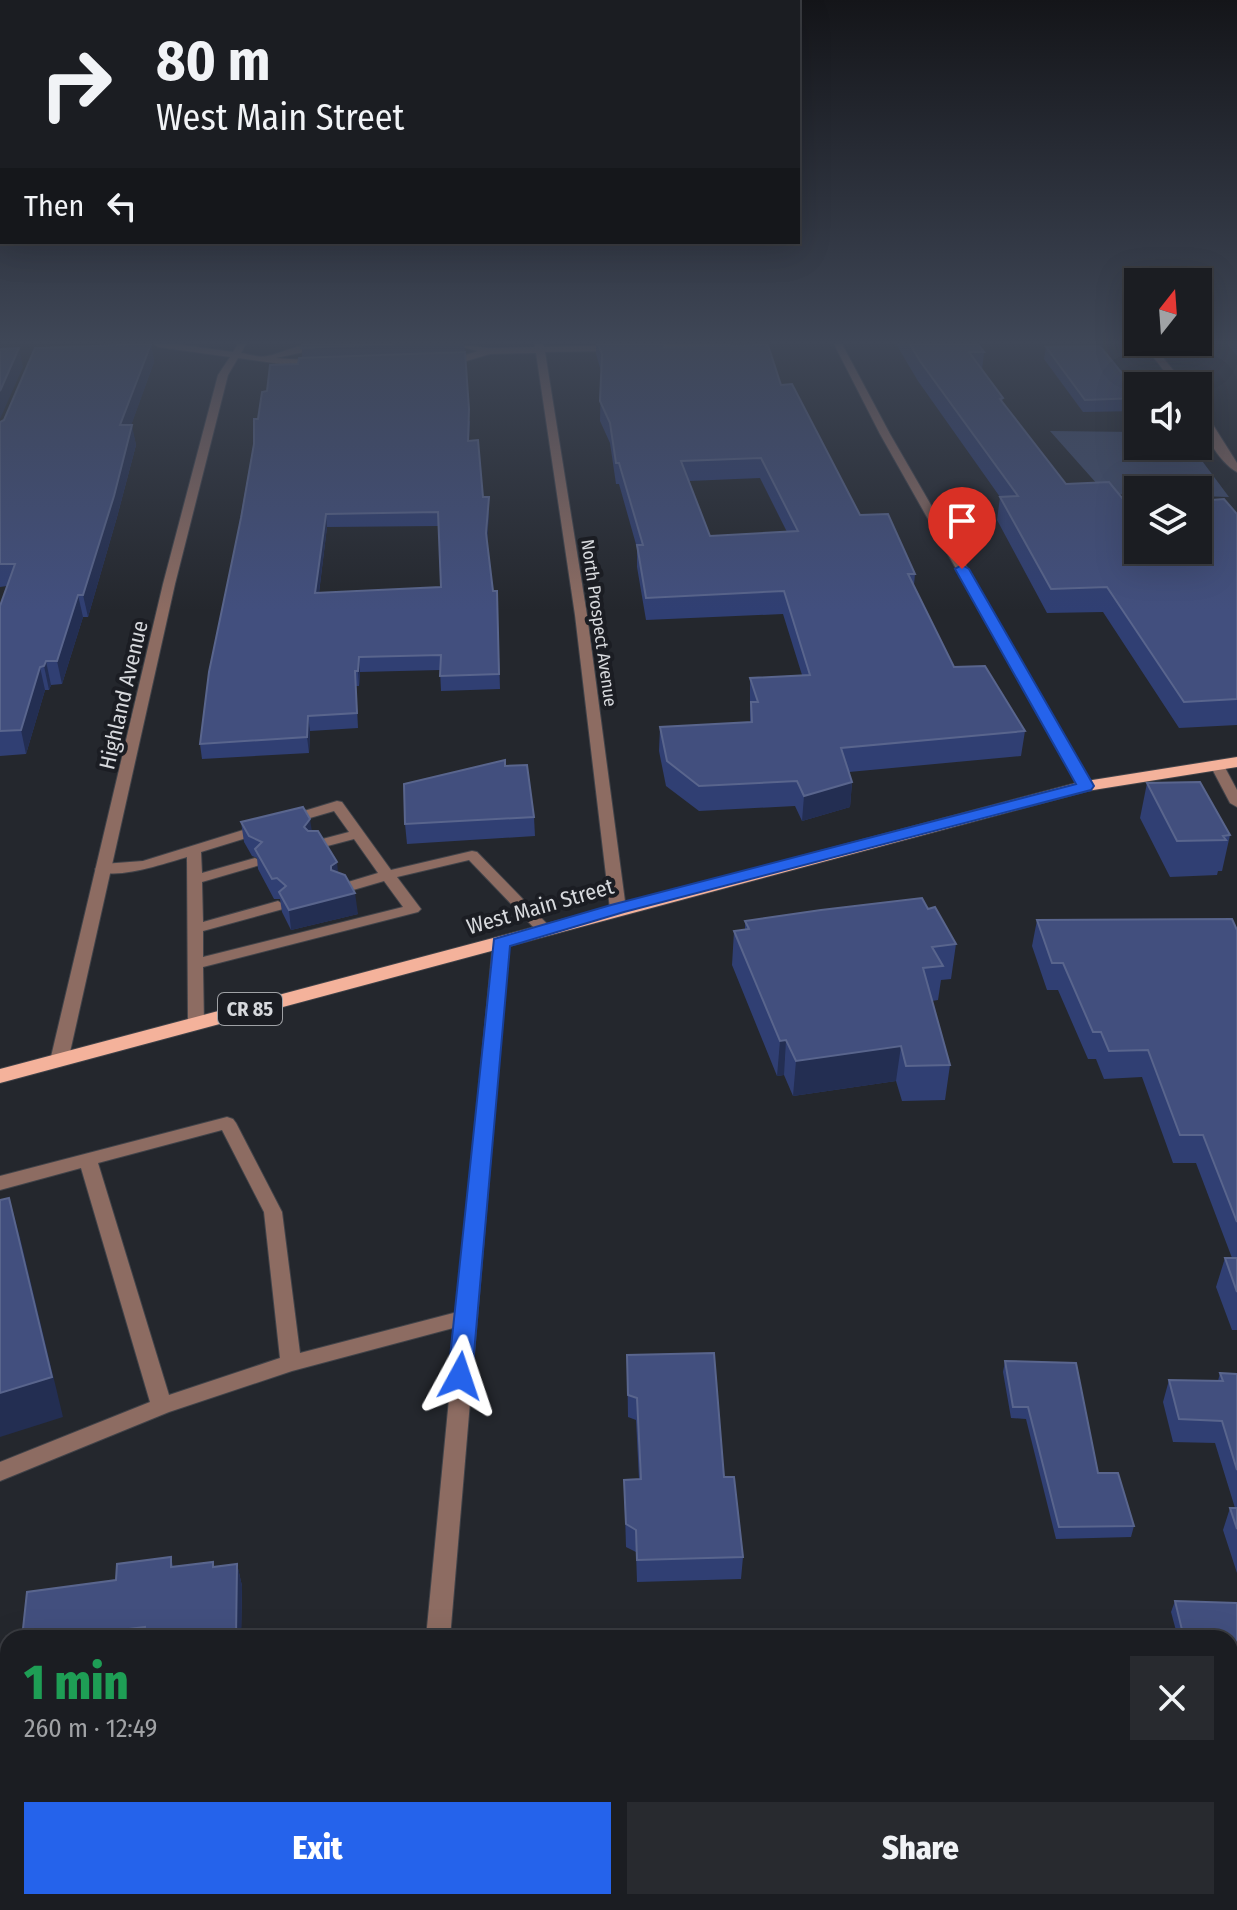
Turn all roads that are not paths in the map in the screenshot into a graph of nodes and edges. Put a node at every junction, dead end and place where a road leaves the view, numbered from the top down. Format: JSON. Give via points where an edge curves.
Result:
{"nodes":[{"id":1,"x":208,"y":433,"type":"edge"},
{"id":2,"x":552,"y":433,"type":"edge"},
{"id":3,"x":885,"y":433,"type":"edge"},
{"id":4,"x":1212,"y":433,"type":"edge"},
{"id":5,"x":1237,"y":469,"type":"edge"},
{"id":6,"x":1237,"y":762,"type":"edge"},
{"id":7,"x":1217,"y":765,"type":"junction"},
{"id":8,"x":1086,"y":786,"type":"junction"},
{"id":9,"x":1237,"y":803,"type":"edge"},
{"id":10,"x":357,"y":834,"type":"junction"},
{"id":11,"x":316,"y":845,"type":"edge"},
{"id":12,"x":194,"y":850,"type":"junction"},
{"id":13,"x":255,"y":862,"type":"edge"},
{"id":14,"x":103,"y":869,"type":"junction"},
{"id":15,"x":387,"y":875,"type":"junction"},
{"id":16,"x":194,"y":880,"type":"junction"},
{"id":17,"x":343,"y":888,"type":"edge"},
{"id":18,"x":278,"y":906,"type":"edge"},
{"id":19,"x":618,"y":909,"type":"junction"},
{"id":20,"x":194,"y":929,"type":"junction"},
{"id":21,"x":545,"y":930,"type":"junction"},
{"id":22,"x":501,"y":942,"type":"junction"},
{"id":23,"x":194,"y":964,"type":"junction"},
{"id":24,"x":196,"y":1024,"type":"junction"},
{"id":25,"x":59,"y":1061,"type":"junction"},
{"id":26,"x":0,"y":1076,"type":"edge"},
{"id":27,"x":88,"y":1160,"type":"junction"},
{"id":28,"x":0,"y":1183,"type":"edge"},
{"id":29,"x":465,"y":1318,"type":"junction"},
{"id":30,"x":291,"y":1363,"type":"junction"},
{"id":31,"x":162,"y":1406,"type":"junction"},
{"id":32,"x":0,"y":1472,"type":"edge"},
{"id":33,"x":439,"y":1630,"type":"edge"}],
"edges":[{"from":1,"to":14,"type":"street","name":"Highland Avenue"},
{"from":2,"to":19,"type":"street","name":"North Prospect Avenue"},
{"from":3,"to":8,"type":"street"},
{"from":4,"to":5,"type":"street"},
{"from":6,"to":7,"type":"main road","name":"West Main Street","number":"CR 85"},
{"from":7,"to":8,"type":"main road","name":"West Main Street","number":"CR 85"},
{"from":7,"to":9,"type":"street"},
{"from":8,"to":19,"type":"main road","name":"West Main Street","number":"CR 85"},
{"from":10,"to":11,"type":"street"},
{"from":10,"to":12,"type":"street","via":[[337,805]]},
{"from":10,"to":15,"type":"street"},
{"from":12,"to":14,"type":"street","via":[[145,865]]},
{"from":12,"to":16,"type":"street"},
{"from":13,"to":16,"type":"street"},
{"from":14,"to":25,"type":"street","name":"Highland Avenue"},
{"from":15,"to":17,"type":"street"},
{"from":15,"to":21,"type":"street","via":[[472,855]]},
{"from":15,"to":23,"type":"street","via":[[413,909]]},
{"from":16,"to":20,"type":"street"},
{"from":18,"to":20,"type":"street"},
{"from":19,"to":21,"type":"main road","name":"West Main Street","number":"CR 85"},
{"from":20,"to":23,"type":"street"},
{"from":21,"to":22,"type":"main road","name":"West Main Street","number":"CR 85"},
{"from":22,"to":24,"type":"main road","name":"West Main Street","number":"CR 85"},
{"from":22,"to":29,"type":"street"},
{"from":23,"to":24,"type":"street"},
{"from":24,"to":25,"type":"main road","name":"West Main Street","number":"CR 85"},
{"from":25,"to":26,"type":"main road","name":"West Main Street","number":"CR 85"},
{"from":27,"to":28,"type":"street"},
{"from":27,"to":30,"type":"street","via":[[227,1123],[273,1212]]},
{"from":27,"to":31,"type":"street"},
{"from":29,"to":30,"type":"street"},
{"from":29,"to":33,"type":"street"},
{"from":30,"to":31,"type":"street"},
{"from":31,"to":32,"type":"street"}]}
